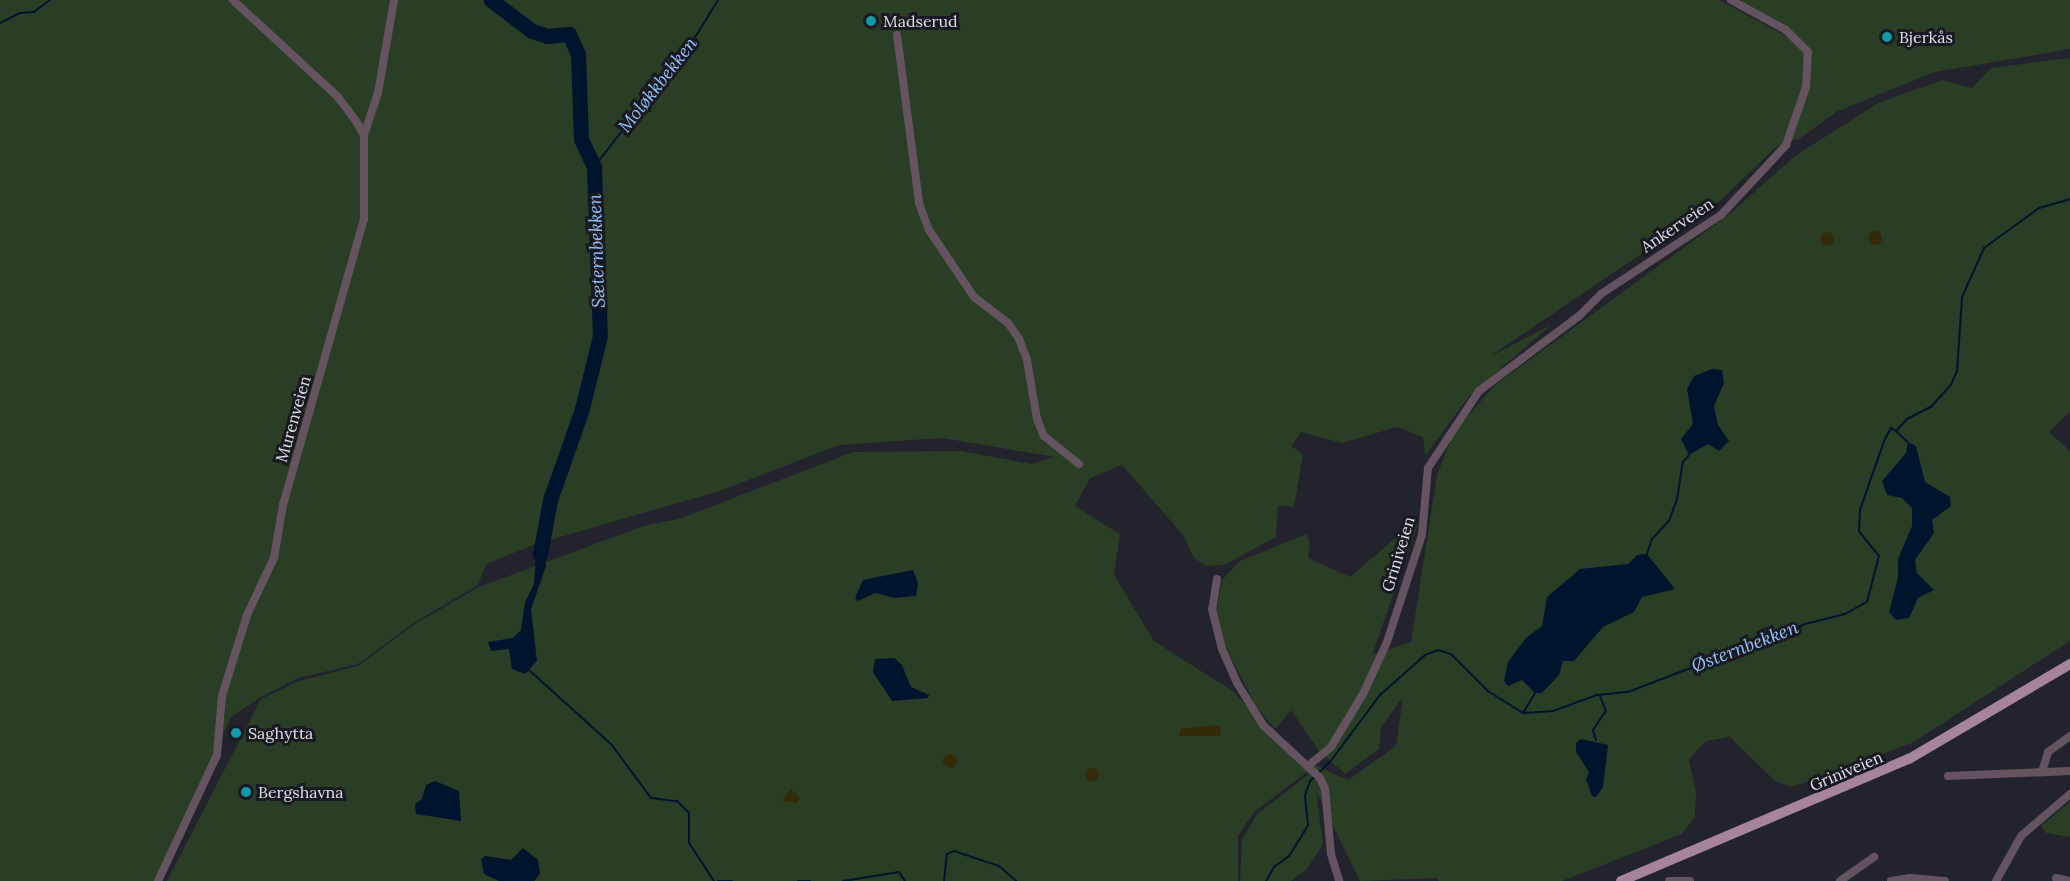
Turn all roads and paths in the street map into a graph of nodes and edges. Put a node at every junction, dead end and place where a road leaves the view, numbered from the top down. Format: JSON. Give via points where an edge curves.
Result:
{"nodes":[{"id":1,"x":232,"y":0,"type":"edge"},
{"id":2,"x":394,"y":0,"type":"edge"},
{"id":3,"x":1731,"y":0,"type":"edge"},
{"id":4,"x":897,"y":34,"type":"dead end"},
{"id":5,"x":364,"y":135,"type":"junction"},
{"id":6,"x":1601,"y":294,"type":"joint"},
{"id":7,"x":1079,"y":464,"type":"dead end"},
{"id":8,"x":1217,"y":579,"type":"dead end"},
{"id":9,"x":2070,"y":664,"type":"edge"},
{"id":10,"x":2070,"y":736,"type":"edge"},
{"id":11,"x":1314,"y":771,"type":"junction"},
{"id":12,"x":2070,"y":771,"type":"edge"},
{"id":13,"x":2042,"y":772,"type":"junction"},
{"id":14,"x":1948,"y":776,"type":"dead end"},
{"id":15,"x":2070,"y":794,"type":"edge"},
{"id":16,"x":1874,"y":857,"type":"dead end"},
{"id":17,"x":2056,"y":878,"type":"dead end"},
{"id":18,"x":158,"y":881,"type":"edge"},
{"id":19,"x":1339,"y":881,"type":"edge"},
{"id":20,"x":1622,"y":881,"type":"edge"},
{"id":21,"x":1669,"y":881,"type":"edge"},
{"id":22,"x":1690,"y":881,"type":"edge"},
{"id":23,"x":1840,"y":881,"type":"edge"},
{"id":24,"x":1891,"y":881,"type":"edge"},
{"id":25,"x":1945,"y":881,"type":"edge"},
{"id":26,"x":1996,"y":881,"type":"edge"},
{"id":27,"x":2070,"y":881,"type":"edge"}],
"edges":[{"from":1,"to":5,"type":"street","via":[[338,97]]},
{"from":2,"to":5,"type":"street","name":"Murenveien","via":[[378,93]]},
{"from":3,"to":6,"type":"street","name":"Ankerveien","via":[[1786,30],[1808,52],[1806,87],[1786,145],[1721,215]]},
{"from":4,"to":7,"type":"street","via":[[919,203],[929,231],[974,297],[1008,323],[1019,339],[1044,436]]},
{"from":5,"to":18,"type":"street","name":"Murenveien","via":[[364,219],[283,505],[274,558],[244,622],[222,696],[217,756]]},
{"from":6,"to":11,"type":"street","name":"Griniveien","via":[[1580,316],[1479,391],[1434,455],[1428,468],[1425,522],[1387,642],[1363,694]]},
{"from":8,"to":11,"type":"street","via":[[1212,609],[1222,649],[1237,683],[1269,733]]},
{"from":9,"to":20,"type":"main road","name":"Griniveien","via":[[1910,759]]},
{"from":10,"to":13,"type":"street","via":[[2048,752]]},
{"from":11,"to":19,"type":"street","via":[[1325,789],[1331,854]]},
{"from":12,"to":13,"type":"street"},
{"from":13,"to":14,"type":"street"},
{"from":15,"to":26,"type":"street","via":[[2021,836]]},
{"from":16,"to":23,"type":"street"},
{"from":17,"to":27,"type":"street"},
{"from":21,"to":22,"type":"street"},
{"from":24,"to":25,"type":"street"}]}
